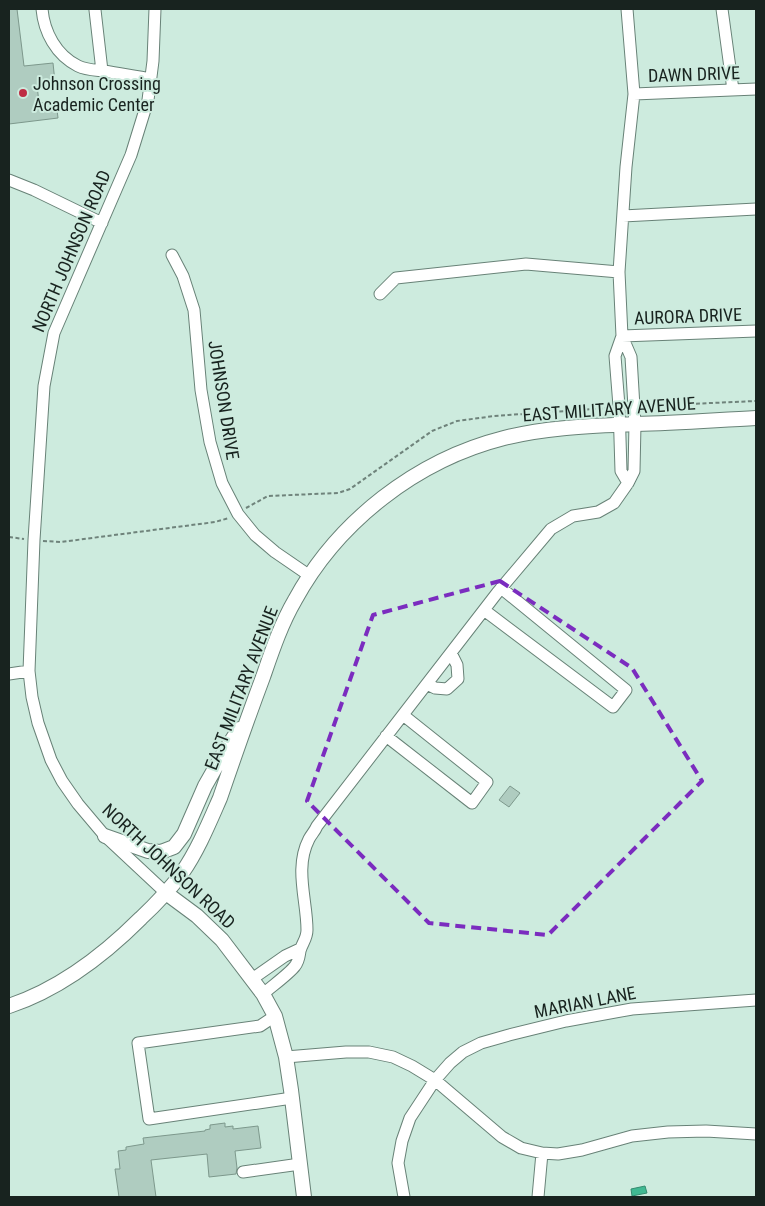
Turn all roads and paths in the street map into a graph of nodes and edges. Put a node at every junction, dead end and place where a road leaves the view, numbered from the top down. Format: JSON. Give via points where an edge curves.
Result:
{"nodes":[{"id":1,"x":42,"y":9,"type":"edge"},
{"id":2,"x":154,"y":9,"type":"edge"},
{"id":3,"x":627,"y":9,"type":"edge"},
{"id":4,"x":722,"y":9,"type":"edge"},
{"id":5,"x":95,"y":10,"type":"edge"},
{"id":6,"x":102,"y":71,"type":"junction"},
{"id":7,"x":151,"y":79,"type":"junction"},
{"id":8,"x":756,"y":88,"type":"edge"},
{"id":9,"x":733,"y":90,"type":"junction"},
{"id":10,"x":634,"y":94,"type":"junction"},
{"id":11,"x":9,"y":180,"type":"edge"},
{"id":12,"x":756,"y":209,"type":"edge"},
{"id":13,"x":623,"y":216,"type":"junction"},
{"id":14,"x":102,"y":223,"type":"junction"},
{"id":15,"x":172,"y":255,"type":"dead end"},
{"id":16,"x":620,"y":272,"type":"junction"},
{"id":17,"x":380,"y":294,"type":"dead end"},
{"id":18,"x":756,"y":331,"type":"edge"},
{"id":19,"x":622,"y":336,"type":"junction"},
{"id":20,"x":756,"y":401,"type":"edge"},
{"id":21,"x":634,"y":407,"type":"junction"},
{"id":22,"x":619,"y":408,"type":"junction"},
{"id":23,"x":756,"y":418,"type":"edge"},
{"id":24,"x":635,"y":424,"type":"junction"},
{"id":25,"x":619,"y":425,"type":"junction"},
{"id":26,"x":628,"y":483,"type":"junction"},
{"id":27,"x":238,"y":514,"type":"junction"},
{"id":28,"x":9,"y":537,"type":"edge"},
{"id":29,"x":34,"y":540,"type":"junction"},
{"id":30,"x":310,"y":576,"type":"junction"},
{"id":31,"x":501,"y":588,"type":"junction"},
{"id":32,"x":484,"y":610,"type":"junction"},
{"id":33,"x":451,"y":652,"type":"junction"},
{"id":34,"x":29,"y":671,"type":"junction"},
{"id":35,"x":9,"y":674,"type":"edge"},
{"id":36,"x":427,"y":684,"type":"junction"},
{"id":37,"x":250,"y":711,"type":"junction"},
{"id":38,"x":403,"y":715,"type":"junction"},
{"id":39,"x":386,"y":736,"type":"junction"},
{"id":40,"x":105,"y":836,"type":"junction"},
{"id":41,"x":166,"y":893,"type":"junction"},
{"id":42,"x":300,"y":949,"type":"junction"},
{"id":43,"x":252,"y":979,"type":"junction"},
{"id":44,"x":263,"y":994,"type":"junction"},
{"id":45,"x":756,"y":1000,"type":"edge"},
{"id":46,"x":9,"y":1006,"type":"edge"},
{"id":47,"x":275,"y":1016,"type":"junction"},
{"id":48,"x":286,"y":1057,"type":"junction"},
{"id":49,"x":435,"y":1080,"type":"junction"},
{"id":50,"x":292,"y":1098,"type":"junction"},
{"id":51,"x":756,"y":1134,"type":"edge"},
{"id":52,"x":542,"y":1153,"type":"junction"},
{"id":53,"x":300,"y":1164,"type":"junction"},
{"id":54,"x":243,"y":1172,"type":"dead end"},
{"id":55,"x":304,"y":1197,"type":"edge"},
{"id":56,"x":404,"y":1197,"type":"edge"},
{"id":57,"x":538,"y":1197,"type":"edge"}],
"edges":[{"from":1,"to":6,"type":"street","via":[[45,28],[58,50],[77,65]]},
{"from":2,"to":7,"type":"street","name":"NORTH JOHNSON ROAD"},
{"from":3,"to":10,"type":"street"},
{"from":4,"to":9,"type":"street"},
{"from":5,"to":6,"type":"street"},
{"from":6,"to":7,"type":"street"},
{"from":7,"to":14,"type":"street","name":"NORTH JOHNSON ROAD","via":[[131,155]]},
{"from":8,"to":9,"type":"street","name":"DAWN DRIVE"},
{"from":9,"to":10,"type":"street","name":"DAWN DRIVE"},
{"from":10,"to":13,"type":"street"},
{"from":11,"to":14,"type":"street"},
{"from":12,"to":13,"type":"street"},
{"from":13,"to":16,"type":"street"},
{"from":14,"to":29,"type":"street","name":"NORTH JOHNSON ROAD","via":[[54,332],[44,386]]},
{"from":15,"to":27,"type":"street","name":"JOHNSON DRIVE","via":[[194,310],[201,390],[210,442],[222,483]]},
{"from":16,"to":17,"type":"street","via":[[526,264],[396,278]]},
{"from":16,"to":19,"type":"street"},
{"from":18,"to":19,"type":"street","name":"AURORA DRIVE"},
{"from":19,"to":21,"type":"street","via":[[631,357]]},
{"from":19,"to":22,"type":"street","via":[[615,356]]},
{"from":20,"to":21,"type":"path"},
{"from":21,"to":24,"type":"street"},
{"from":22,"to":25,"type":"street"},
{"from":22,"to":27,"type":"path","via":[[457,420],[432,431],[350,489],[338,493],[268,496]]},
{"from":23,"to":24,"type":"main road","name":"EAST MILITARY AVENUE"},
{"from":24,"to":25,"type":"main road","name":"EAST MILITARY AVENUE"},
{"from":24,"to":26,"type":"street","via":[[634,470]]},
{"from":25,"to":26,"type":"street","via":[[621,472]]},
{"from":25,"to":30,"type":"main road","name":"EAST MILITARY AVENUE","via":[[526,433],[477,446],[451,457],[404,482],[383,498],[341,536]]},
{"from":26,"to":31,"type":"street","via":[[614,503],[598,512],[573,516],[551,529]]},
{"from":27,"to":29,"type":"path","via":[[214,522],[61,542]]},
{"from":27,"to":30,"type":"street","name":"JOHNSON DRIVE","via":[[255,535]]},
{"from":28,"to":29,"type":"path"},
{"from":29,"to":34,"type":"street","name":"NORTH JOHNSON ROAD"},
{"from":30,"to":37,"type":"main road","name":"EAST MILITARY AVENUE","via":[[281,628]]},
{"from":31,"to":32,"type":"street"},
{"from":31,"to":32,"type":"street","via":[[626,690],[613,707]]},
{"from":32,"to":33,"type":"street"},
{"from":33,"to":36,"type":"street"},
{"from":33,"to":36,"type":"street","via":[[457,665],[458,679],[446,689]]},
{"from":34,"to":35,"type":"street"},
{"from":34,"to":40,"type":"street","name":"NORTH JOHNSON ROAD","via":[[38,723],[51,760],[70,794]]},
{"from":36,"to":38,"type":"street"},
{"from":37,"to":40,"type":"main road","via":[[205,786],[184,834],[174,847],[161,852],[148,851]]},
{"from":37,"to":41,"type":"main road","name":"EAST MILITARY AVENUE","via":[[209,824],[183,871]]},
{"from":38,"to":39,"type":"street"},
{"from":38,"to":39,"type":"street","via":[[487,782],[472,803]]},
{"from":39,"to":42,"type":"street","via":[[308,840],[301,876],[307,930]]},
{"from":40,"to":41,"type":"street","name":"NORTH JOHNSON ROAD"},
{"from":41,"to":43,"type":"main road","name":"NORTH JOHNSON ROAD","via":[[222,940]]},
{"from":41,"to":46,"type":"main road","name":"EAST MILITARY AVENUE","via":[[118,941],[60,984]]},
{"from":42,"to":43,"type":"street"},
{"from":42,"to":44,"type":"street","via":[[295,966]]},
{"from":43,"to":44,"type":"main road","name":"NORTH JOHNSON ROAD"},
{"from":44,"to":47,"type":"main road","name":"NORTH JOHNSON ROAD"},
{"from":45,"to":49,"type":"street","name":"MARIAN LANE","via":[[632,1009],[509,1035],[463,1052]]},
{"from":47,"to":48,"type":"main road","name":"NORTH JOHNSON ROAD"},
{"from":47,"to":50,"type":"street","via":[[260,1026],[138,1044],[149,1119]]},
{"from":48,"to":49,"type":"street","via":[[369,1052],[393,1057]]},
{"from":48,"to":50,"type":"main road","name":"NORTH JOHNSON ROAD"},
{"from":49,"to":52,"type":"street","via":[[502,1137],[522,1148]]},
{"from":49,"to":56,"type":"street","name":"MARIAN LANE","via":[[410,1118],[402,1141],[398,1163]]},
{"from":50,"to":53,"type":"main road","name":"NORTH JOHNSON ROAD"},
{"from":51,"to":52,"type":"street","via":[[668,1132],[632,1136],[582,1150]]},
{"from":52,"to":57,"type":"street"},
{"from":53,"to":54,"type":"street"},
{"from":53,"to":55,"type":"main road","name":"NORTH JOHNSON ROAD"}]}
